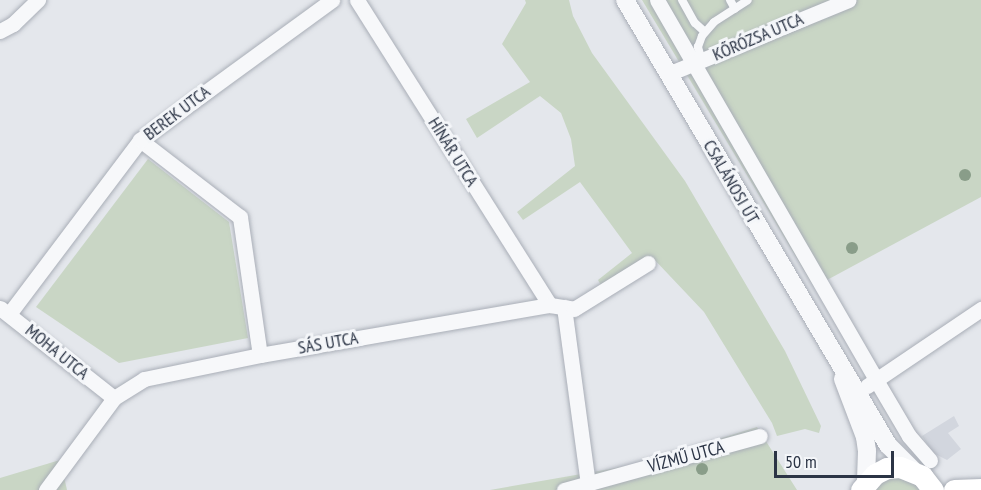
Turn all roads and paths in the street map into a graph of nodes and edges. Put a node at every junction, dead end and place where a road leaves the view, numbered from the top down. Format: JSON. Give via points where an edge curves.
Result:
{"nodes":[{"id":1,"x":38,"y":0,"type":"edge"},
{"id":2,"x":332,"y":0,"type":"edge"},
{"id":3,"x":357,"y":0,"type":"edge"},
{"id":4,"x":625,"y":0,"type":"edge"},
{"id":5,"x":657,"y":0,"type":"edge"},
{"id":6,"x":682,"y":0,"type":"edge"},
{"id":7,"x":730,"y":0,"type":"edge"},
{"id":8,"x":748,"y":0,"type":"edge"},
{"id":9,"x":848,"y":0,"type":"edge"},
{"id":10,"x":735,"y":9,"type":"junction"},
{"id":11,"x":0,"y":31,"type":"edge"},
{"id":12,"x":705,"y":32,"type":"junction"},
{"id":13,"x":698,"y":62,"type":"junction"},
{"id":14,"x":668,"y":74,"type":"junction"},
{"id":15,"x":140,"y":140,"type":"junction"},
{"id":16,"x":648,"y":263,"type":"dead end"},
{"id":17,"x":557,"y":306,"type":"junction"},
{"id":18,"x":981,"y":309,"type":"edge"},
{"id":19,"x":4,"y":311,"type":"edge"},
{"id":20,"x":260,"y":355,"type":"junction"},
{"id":21,"x":838,"y":363,"type":"junction"},
{"id":22,"x":876,"y":380,"type":"junction"},
{"id":23,"x":859,"y":392,"type":"junction"},
{"id":24,"x":114,"y":398,"type":"junction"},
{"id":25,"x":760,"y":436,"type":"dead end"},
{"id":26,"x":921,"y":465,"type":"junction"},
{"id":27,"x":611,"y":477,"type":"junction"},
{"id":28,"x":864,"y":486,"type":"edge"},
{"id":29,"x":583,"y":487,"type":"edge"},
{"id":30,"x":932,"y":487,"type":"edge"},
{"id":31,"x":981,"y":489,"type":"edge"},
{"id":32,"x":46,"y":490,"type":"edge"},
{"id":33,"x":564,"y":490,"type":"edge"},
{"id":34,"x":623,"y":490,"type":"edge"},
{"id":35,"x":954,"y":490,"type":"edge"}],
"edges":[{"from":1,"to":11,"type":"street"},
{"from":2,"to":15,"type":"street","name":"BEREK UTCA"},
{"from":3,"to":17,"type":"street","name":"HÍNÁR UTCA"},
{"from":4,"to":14,"type":"street","name":"CSALÁNOSI ÚT"},
{"from":5,"to":13,"type":"street"},
{"from":6,"to":12,"type":"lane"},
{"from":7,"to":10,"type":"lane"},
{"from":8,"to":10,"type":"lane"},
{"from":9,"to":13,"type":"street","name":"KŐRÓZSA UTCA"},
{"from":10,"to":12,"type":"lane"},
{"from":12,"to":13,"type":"lane","via":[[698,46]]},
{"from":13,"to":14,"type":"street","name":"KŐRÓZSA UTCA"},
{"from":13,"to":22,"type":"street"},
{"from":14,"to":21,"type":"street","name":"CSALÁNOSI ÚT"},
{"from":15,"to":19,"type":"street","name":"BEREK UTCA"},
{"from":15,"to":20,"type":"street","via":[[240,217]]},
{"from":16,"to":17,"type":"street","name":"SÁS UTCA","via":[[574,309]]},
{"from":17,"to":20,"type":"street","name":"SÁS UTCA"},
{"from":17,"to":29,"type":"street"},
{"from":18,"to":22,"type":"street"},
{"from":19,"to":24,"type":"street","name":"MOHA UTCA"},
{"from":20,"to":24,"type":"street","name":"SÁS UTCA","via":[[144,379]]},
{"from":21,"to":23,"type":"street","name":"CSALÁNOSI ÚT"},
{"from":21,"to":28,"type":"street","name":"CSALÁNOSI ÚT","via":[[865,437]]},
{"from":22,"to":23,"type":"street"},
{"from":22,"to":26,"type":"street"},
{"from":23,"to":26,"type":"street","name":"CSALÁNOSI ÚT","via":[[888,445]]},
{"from":24,"to":32,"type":"street","name":"SÁS UTCA"},
{"from":25,"to":27,"type":"street","name":"VÍZMŰ UTCA"},
{"from":26,"to":28,"type":"main road","via":[[887,468]]},
{"from":26,"to":30,"type":"main road"},
{"from":27,"to":29,"type":"street","name":"VÍZMŰ UTCA"},
{"from":27,"to":34,"type":"street"},
{"from":29,"to":33,"type":"street","name":"VÍZMŰ UTCA"},
{"from":30,"to":35,"type":"main road"},
{"from":31,"to":35,"type":"main road"}]}
